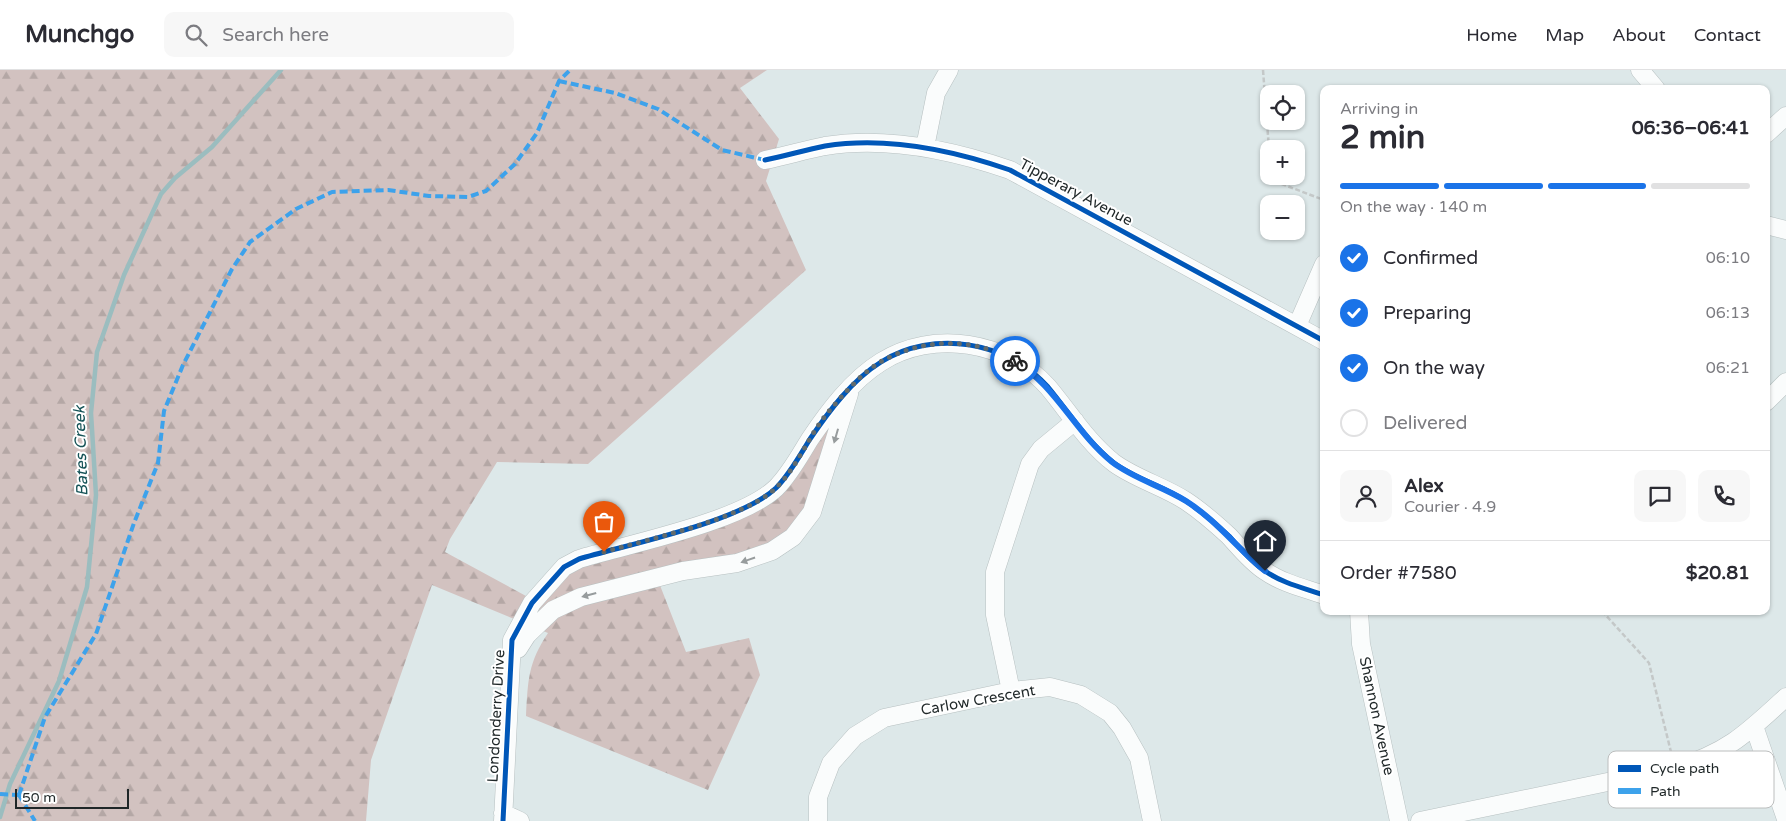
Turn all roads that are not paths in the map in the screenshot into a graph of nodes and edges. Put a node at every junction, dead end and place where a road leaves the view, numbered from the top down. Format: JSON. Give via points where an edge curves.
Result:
{"nodes":[{"id":1,"x":950,"y":70,"type":"edge"},
{"id":2,"x":1640,"y":70,"type":"edge"},
{"id":3,"x":1653,"y":85,"type":"edge"},
{"id":4,"x":1786,"y":116,"type":"edge"},
{"id":5,"x":1770,"y":130,"type":"edge"},
{"id":6,"x":925,"y":147,"type":"junction"},
{"id":7,"x":765,"y":160,"type":"dead end"},
{"id":8,"x":1770,"y":226,"type":"edge"},
{"id":9,"x":1786,"y":230,"type":"edge"},
{"id":10,"x":1320,"y":273,"type":"edge"},
{"id":11,"x":1297,"y":326,"type":"junction"},
{"id":12,"x":1320,"y":340,"type":"edge"},
{"id":13,"x":1786,"y":382,"type":"edge"},
{"id":14,"x":850,"y":389,"type":"junction"},
{"id":15,"x":1770,"y":398,"type":"edge"},
{"id":16,"x":1075,"y":421,"type":"junction"},
{"id":17,"x":1320,"y":593,"type":"edge"},
{"id":18,"x":1360,"y":615,"type":"edge"},
{"id":19,"x":511,"y":660,"type":"junction"},
{"id":20,"x":1011,"y":691,"type":"junction"},
{"id":21,"x":1786,"y":697,"type":"edge"},
{"id":22,"x":1754,"y":726,"type":"junction"},
{"id":23,"x":1719,"y":751,"type":"edge"},
{"id":24,"x":1763,"y":751,"type":"edge"},
{"id":25,"x":1608,"y":782,"type":"edge"},
{"id":26,"x":1774,"y":784,"type":"edge"},
{"id":27,"x":503,"y":817,"type":"edge"},
{"id":28,"x":1786,"y":819,"type":"edge"},
{"id":29,"x":520,"y":821,"type":"edge"},
{"id":30,"x":818,"y":821,"type":"edge"},
{"id":31,"x":1152,"y":821,"type":"edge"},
{"id":32,"x":1399,"y":821,"type":"edge"},
{"id":33,"x":1420,"y":821,"type":"edge"}],
"edges":[{"from":1,"to":6,"type":"street","via":[[936,93]]},
{"from":2,"to":3,"type":"street"},
{"from":4,"to":5,"type":"street"},
{"from":6,"to":7,"type":"street","name":"Tipperary Avenue","via":[[826,146]]},
{"from":6,"to":11,"type":"street","name":"Tipperary Avenue","via":[[1010,170]]},
{"from":8,"to":9,"type":"street"},
{"from":10,"to":11,"type":"street"},
{"from":11,"to":12,"type":"street","name":"Tipperary Avenue"},
{"from":13,"to":15,"type":"street"},
{"from":14,"to":16,"type":"street","name":"Londonderry Drive","via":[[882,361],[931,343],[965,344],[1002,353],[1030,370]]},
{"from":14,"to":19,"type":"street","name":"Londonderry Drive","via":[[825,416],[776,488],[754,504],[707,522],[579,559],[564,568],[532,603],[512,640]]},
{"from":14,"to":19,"type":"street","name":"Londonderry Drive","one_way":true,"via":[[812,512],[793,537],[772,552],[737,563],[683,571],[581,597],[553,610],[527,635]]},
{"from":16,"to":17,"type":"street","name":"Londonderry Drive","via":[[1112,462],[1186,501],[1265,571]]},
{"from":16,"to":20,"type":"street","via":[[1041,449],[1030,464],[995,572],[994,615]]},
{"from":18,"to":32,"type":"street","name":"Shannon Avenue","via":[[1361,644]]},
{"from":19,"to":27,"type":"street","name":"Londonderry Drive"},
{"from":20,"to":30,"type":"street","name":"Carlow Crescent","via":[[884,718],[855,736],[831,763],[818,797]]},
{"from":20,"to":31,"type":"street","name":"Carlow Crescent","via":[[1050,687],[1081,695],[1110,714],[1139,758]]},
{"from":21,"to":22,"type":"street"},
{"from":22,"to":23,"type":"street"},
{"from":22,"to":24,"type":"street"},
{"from":25,"to":33,"type":"street"},
{"from":26,"to":28,"type":"street"},
{"from":27,"to":29,"type":"street"}]}
